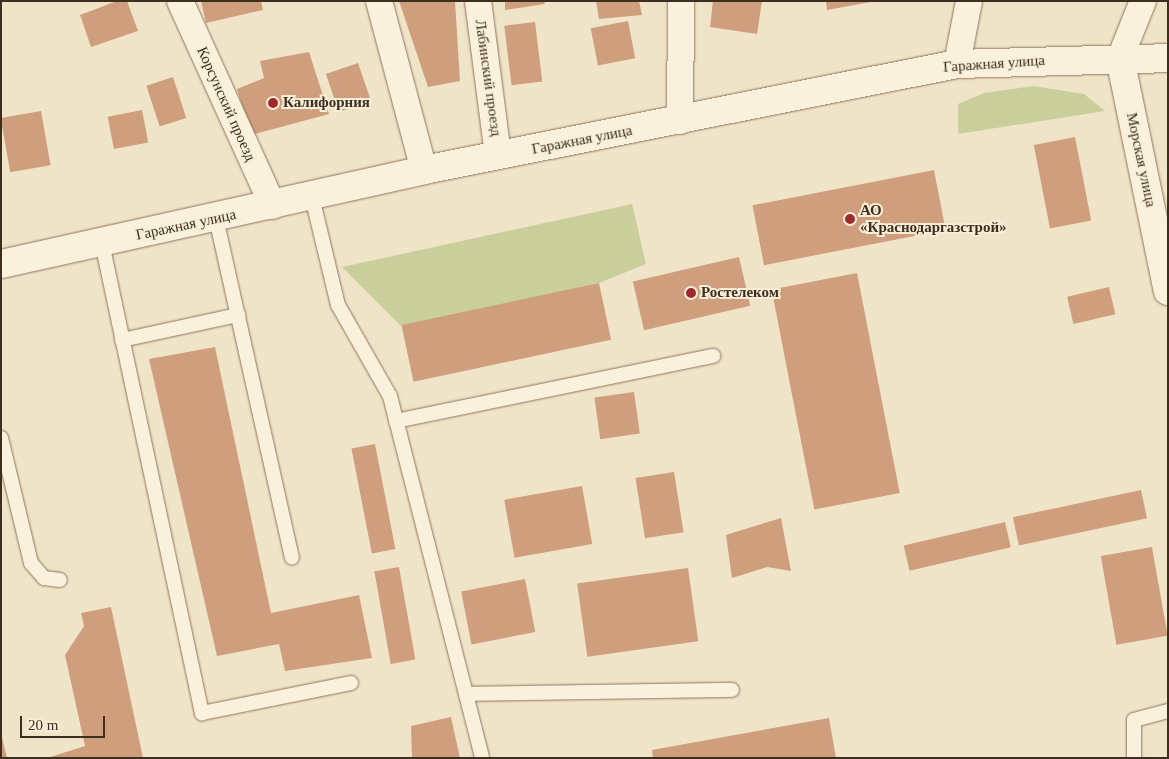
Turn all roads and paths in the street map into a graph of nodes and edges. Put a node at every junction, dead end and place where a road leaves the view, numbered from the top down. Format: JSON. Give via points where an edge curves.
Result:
{"nodes":[{"id":1,"x":180,"y":1,"type":"edge"},
{"id":2,"x":379,"y":1,"type":"edge"},
{"id":3,"x":478,"y":1,"type":"edge"},
{"id":4,"x":681,"y":1,"type":"edge"},
{"id":5,"x":969,"y":1,"type":"edge"},
{"id":6,"x":1143,"y":1,"type":"edge"},
{"id":7,"x":1120,"y":58,"type":"junction"},
{"id":8,"x":1168,"y":58,"type":"edge"},
{"id":9,"x":957,"y":64,"type":"junction"},
{"id":10,"x":680,"y":121,"type":"junction"},
{"id":11,"x":498,"y":155,"type":"junction"},
{"id":12,"x":424,"y":170,"type":"junction"},
{"id":13,"x":312,"y":197,"type":"junction"},
{"id":14,"x":273,"y":206,"type":"junction"},
{"id":15,"x":216,"y":218,"type":"junction"},
{"id":16,"x":102,"y":243,"type":"junction"},
{"id":17,"x":1,"y":264,"type":"edge"},
{"id":18,"x":1168,"y":291,"type":"edge"},
{"id":19,"x":238,"y":315,"type":"junction"},
{"id":20,"x":122,"y":340,"type":"junction"},
{"id":21,"x":713,"y":356,"type":"dead end"},
{"id":22,"x":396,"y":421,"type":"junction"},
{"id":23,"x":1,"y":438,"type":"edge"},
{"id":24,"x":292,"y":558,"type":"dead end"},
{"id":25,"x":60,"y":580,"type":"dead end"},
{"id":26,"x":351,"y":683,"type":"dead end"},
{"id":27,"x":732,"y":690,"type":"dead end"},
{"id":28,"x":466,"y":694,"type":"junction"},
{"id":29,"x":1168,"y":712,"type":"edge"},
{"id":30,"x":482,"y":758,"type":"edge"},
{"id":31,"x":1134,"y":758,"type":"edge"}],
"edges":[{"from":1,"to":14,"type":"street","name":"Корсунский проезд"},
{"from":2,"to":12,"type":"street"},
{"from":3,"to":11,"type":"street","name":"Лабинский проезд"},
{"from":4,"to":10,"type":"street"},
{"from":5,"to":9,"type":"street"},
{"from":6,"to":7,"type":"street"},
{"from":7,"to":8,"type":"street","name":"Гаражная улица"},
{"from":7,"to":9,"type":"street","name":"Гаражная улица"},
{"from":7,"to":18,"type":"street","name":"Морская улица"},
{"from":9,"to":10,"type":"street","name":"Гаражная улица"},
{"from":10,"to":11,"type":"street","name":"Гаражная улица"},
{"from":11,"to":12,"type":"street","name":"Гаражная улица"},
{"from":12,"to":13,"type":"street","name":"Гаражная улица"},
{"from":13,"to":14,"type":"street","name":"Гаражная улица"},
{"from":13,"to":22,"type":"lane","via":[[338,305],[390,396]]},
{"from":14,"to":15,"type":"street","name":"Гаражная улица"},
{"from":15,"to":16,"type":"street","name":"Гаражная улица"},
{"from":15,"to":19,"type":"lane"},
{"from":16,"to":17,"type":"street","name":"Гаражная улица"},
{"from":16,"to":20,"type":"lane"},
{"from":19,"to":20,"type":"lane"},
{"from":19,"to":24,"type":"lane"},
{"from":20,"to":26,"type":"lane","via":[[202,713]]},
{"from":21,"to":22,"type":"lane"},
{"from":22,"to":28,"type":"lane"},
{"from":23,"to":25,"type":"lane","via":[[31,563],[44,578]]},
{"from":27,"to":28,"type":"lane"},
{"from":28,"to":30,"type":"lane"},
{"from":29,"to":31,"type":"lane","via":[[1134,720]]}]}
